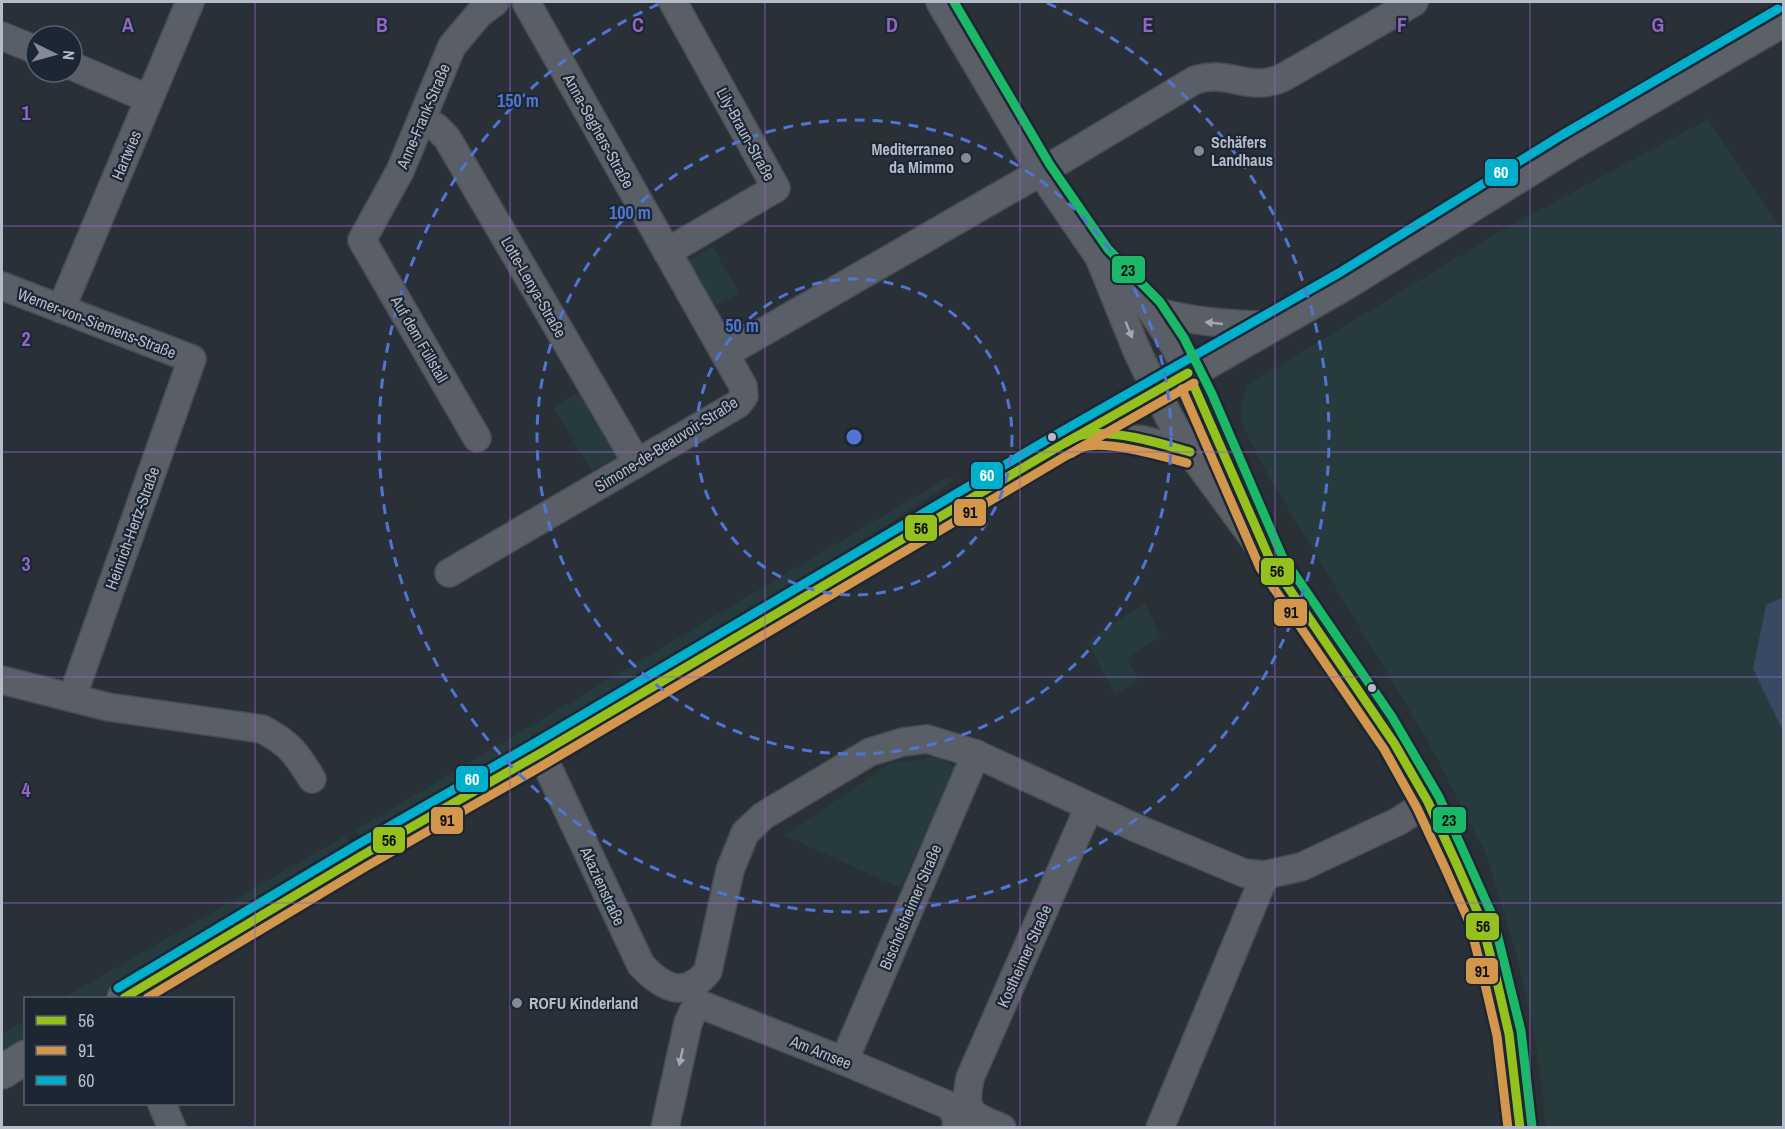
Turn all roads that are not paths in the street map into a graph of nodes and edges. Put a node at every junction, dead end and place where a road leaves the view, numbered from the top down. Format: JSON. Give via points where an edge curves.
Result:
{"nodes":[{"id":1,"x":190,"y":2,"type":"edge"},
{"id":2,"x":495,"y":2,"type":"edge"},
{"id":3,"x":526,"y":2,"type":"edge"},
{"id":4,"x":673,"y":2,"type":"edge"},
{"id":5,"x":940,"y":2,"type":"edge"},
{"id":6,"x":1414,"y":2,"type":"edge"},
{"id":7,"x":1784,"y":19,"type":"edge"},
{"id":8,"x":2,"y":36,"type":"edge"},
{"id":9,"x":24,"y":45,"type":"edge"},
{"id":10,"x":84,"y":71,"type":"edge"},
{"id":11,"x":149,"y":99,"type":"junction"},
{"id":12,"x":422,"y":119,"type":"junction"},
{"id":13,"x":1040,"y":171,"type":"junction"},
{"id":14,"x":362,"y":240,"type":"joint"},
{"id":15,"x":667,"y":252,"type":"junction"},
{"id":16,"x":1099,"y":257,"type":"junction"},
{"id":17,"x":2,"y":286,"type":"edge"},
{"id":18,"x":61,"y":309,"type":"junction"},
{"id":19,"x":1151,"y":310,"type":"junction"},
{"id":20,"x":1272,"y":325,"type":"junction"},
{"id":21,"x":724,"y":354,"type":"junction"},
{"id":22,"x":192,"y":359,"type":"joint"},
{"id":23,"x":1188,"y":373,"type":"junction"},
{"id":24,"x":1156,"y":391,"type":"junction"},
{"id":25,"x":1080,"y":435,"type":"junction"},
{"id":26,"x":477,"y":438,"type":"dead end"},
{"id":27,"x":1190,"y":452,"type":"junction"},
{"id":28,"x":638,"y":463,"type":"junction"},
{"id":29,"x":1271,"y":562,"type":"junction"},
{"id":30,"x":449,"y":573,"type":"dead end"},
{"id":31,"x":2,"y":680,"type":"edge"},
{"id":32,"x":72,"y":698,"type":"junction"},
{"id":33,"x":541,"y":753,"type":"junction"},
{"id":34,"x":976,"y":754,"type":"junction"},
{"id":35,"x":312,"y":779,"type":"dead end"},
{"id":36,"x":1428,"y":802,"type":"junction"},
{"id":37,"x":1089,"y":807,"type":"junction"},
{"id":38,"x":1265,"y":875,"type":"junction"},
{"id":39,"x":697,"y":996,"type":"junction"},
{"id":40,"x":127,"y":997,"type":"edge"},
{"id":41,"x":24,"y":1058,"type":"edge"},
{"id":42,"x":844,"y":1061,"type":"junction"},
{"id":43,"x":2,"y":1072,"type":"edge"},
{"id":44,"x":162,"y":1105,"type":"edge"},
{"id":45,"x":962,"y":1118,"type":"edge"},
{"id":46,"x":172,"y":1128,"type":"edge"},
{"id":47,"x":665,"y":1128,"type":"edge"},
{"id":48,"x":1002,"y":1128,"type":"edge"},
{"id":49,"x":1160,"y":1128,"type":"edge"},
{"id":50,"x":1520,"y":1128,"type":"edge"}],
"edges":[{"from":1,"to":11,"type":"street","name":"Hartwies"},
{"from":2,"to":12,"type":"street","name":"Anne-Frank-Straße","via":[[452,45]]},
{"from":3,"to":15,"type":"street","name":"Anna-Seghers-Straße"},
{"from":4,"to":15,"type":"street","name":"Lily-Braun-Straße","via":[[776,188]]},
{"from":5,"to":13,"type":"street"},
{"from":6,"to":13,"type":"street","via":[[1282,78],[1258,83],[1219,76],[1195,80]]},
{"from":7,"to":20,"type":"main road"},
{"from":8,"to":9,"type":"street"},
{"from":10,"to":11,"type":"street"},
{"from":11,"to":18,"type":"street","name":"Hartwies"},
{"from":12,"to":14,"type":"street","name":"Anne-Frank-Straße","via":[[400,171]]},
{"from":12,"to":28,"type":"street","name":"Lotte-Lenya-Straße","via":[[447,138]]},
{"from":13,"to":16,"type":"street"},
{"from":13,"to":21,"type":"street"},
{"from":14,"to":26,"type":"street","name":"Auf dem Füllstall"},
{"from":15,"to":21,"type":"street","name":"Anna-Seghers-Straße"},
{"from":16,"to":19,"type":"street"},
{"from":16,"to":24,"type":"street","one_way":true},
{"from":17,"to":18,"type":"street","name":"Werner-von-Siemens-Straße"},
{"from":18,"to":22,"type":"street","name":"Werner-von-Siemens-Straße"},
{"from":20,"to":19,"type":"street","one_way":true,"via":[[1216,324]]},
{"from":19,"to":23,"type":"street"},
{"from":20,"to":23,"type":"main road"},
{"from":21,"to":28,"type":"street","name":"Simone-de-Beauvoir-Straße","via":[[743,386],[744,396],[738,404]]},
{"from":22,"to":32,"type":"street","name":"Heinrich-Hertz-Straße"},
{"from":23,"to":24,"type":"main road"},
{"from":23,"to":29,"type":"street"},
{"from":24,"to":25,"type":"main road"},
{"from":24,"to":27,"type":"street"},
{"from":25,"to":27,"type":"street","via":[[1144,440]]},
{"from":25,"to":33,"type":"main road"},
{"from":27,"to":29,"type":"street"},
{"from":28,"to":30,"type":"street","name":"Simone-de-Beauvoir-Straße"},
{"from":29,"to":36,"type":"street","via":[[1382,724]]},
{"from":31,"to":32,"type":"street"},
{"from":32,"to":35,"type":"street","via":[[108,707],[262,729],[295,752]]},
{"from":33,"to":39,"type":"street","name":"Akazienstraße","via":[[641,965],[654,979]]},
{"from":33,"to":40,"type":"main road"},
{"from":34,"to":37,"type":"street"},
{"from":34,"to":39,"type":"street","via":[[927,739],[903,742],[870,752],[763,816],[745,833],[730,870],[708,971],[700,981]]},
{"from":34,"to":42,"type":"street","name":"Bischofsheimer Straße"},
{"from":36,"to":38,"type":"street","via":[[1399,821],[1301,867]]},
{"from":36,"to":50,"type":"street","via":[[1481,920],[1509,1034]]},
{"from":37,"to":38,"type":"street","via":[[1244,873]]},
{"from":37,"to":45,"type":"street","name":"Kostheimer Straße","via":[[970,1078]]},
{"from":38,"to":49,"type":"street"},
{"from":39,"to":42,"type":"street","name":"Am Arnsee"},
{"from":39,"to":47,"type":"street","one_way":true},
{"from":41,"to":43,"type":"main road"},
{"from":42,"to":45,"type":"street","name":"Am Arnsee","via":[[940,1101],[955,1112],[957,1120]]},
{"from":44,"to":46,"type":"street"},
{"from":45,"to":48,"type":"street","via":[[978,1118]]}]}
